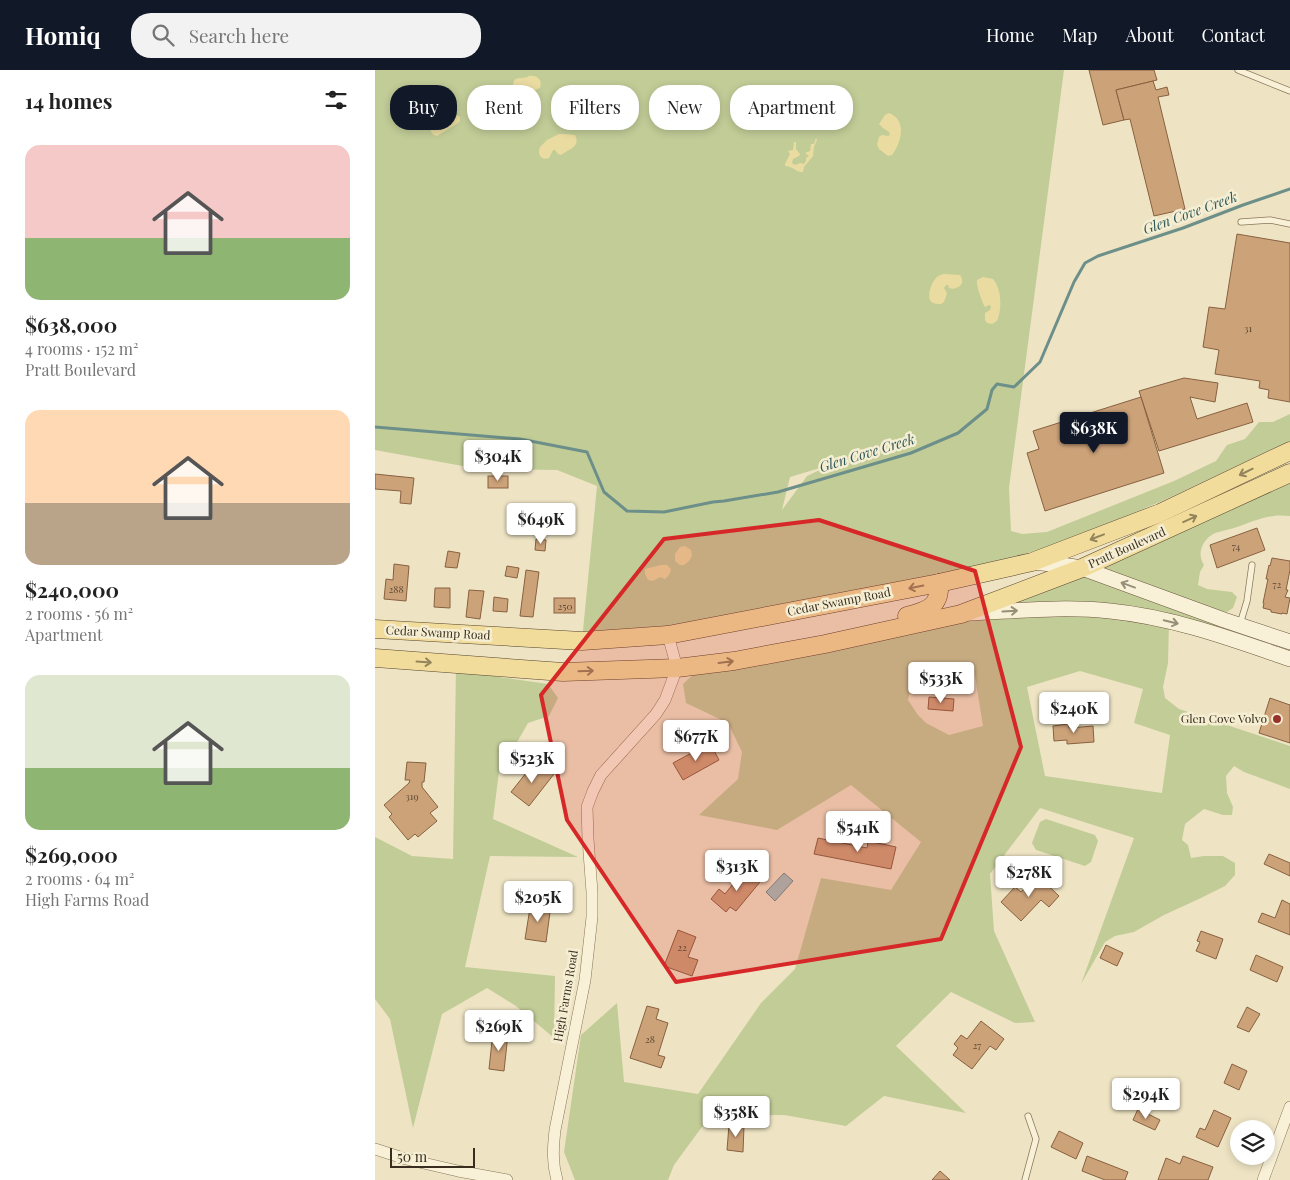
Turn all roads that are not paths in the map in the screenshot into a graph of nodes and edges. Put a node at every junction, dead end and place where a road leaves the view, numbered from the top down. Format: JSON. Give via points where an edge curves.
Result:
{"nodes":[{"id":1,"x":1238,"y":70,"type":"edge"},
{"id":2,"x":1290,"y":91,"type":"edge"},
{"id":3,"x":1241,"y":222,"type":"dead end"},
{"id":4,"x":1290,"y":224,"type":"edge"},
{"id":5,"x":1290,"y":451,"type":"edge"},
{"id":6,"x":1290,"y":473,"type":"edge"},
{"id":7,"x":1032,"y":562,"type":"junction"},
{"id":8,"x":1252,"y":565,"type":"dead end"},
{"id":9,"x":1082,"y":568,"type":"junction"},
{"id":10,"x":939,"y":583,"type":"junction"},
{"id":11,"x":961,"y":614,"type":"junction"},
{"id":12,"x":1240,"y":626,"type":"junction"},
{"id":13,"x":375,"y":629,"type":"edge"},
{"id":14,"x":668,"y":635,"type":"junction"},
{"id":15,"x":1240,"y":642,"type":"junction"},
{"id":16,"x":1290,"y":642,"type":"edge"},
{"id":17,"x":809,"y":647,"type":"junction"},
{"id":18,"x":1290,"y":650,"type":"edge"},
{"id":19,"x":375,"y":658,"type":"edge"},
{"id":20,"x":1290,"y":659,"type":"edge"},
{"id":21,"x":677,"y":668,"type":"junction"},
{"id":22,"x":1290,"y":1107,"type":"edge"},
{"id":23,"x":1027,"y":1116,"type":"dead end"},
{"id":24,"x":375,"y":1149,"type":"edge"},
{"id":25,"x":507,"y":1180,"type":"edge"},
{"id":26,"x":557,"y":1180,"type":"edge"},
{"id":27,"x":1025,"y":1180,"type":"edge"},
{"id":28,"x":1263,"y":1180,"type":"edge"}],
"edges":[{"from":1,"to":2,"type":"lane"},
{"from":3,"to":4,"type":"lane","via":[[1270,220]]},
{"from":5,"to":7,"type":"main road","name":"Pratt Boulevard","one_way":true,"via":[[1160,513]]},
{"from":9,"to":6,"type":"main road","name":"Pratt Boulevard","one_way":true},
{"from":7,"to":9,"type":"main road","name":"Cedar Swamp Road"},
{"from":7,"to":10,"type":"main road","name":"Cedar Swamp Road"},
{"from":8,"to":12,"type":"lane"},
{"from":9,"to":11,"type":"main road","name":"Pratt Boulevard"},
{"from":12,"to":9,"type":"main road","name":"Cedar Swamp Road","one_way":true},
{"from":10,"to":14,"type":"main road","name":"Cedar Swamp Road","one_way":true},
{"from":10,"to":17,"type":"main road","via":[[938,598],[925,611],[840,632]]},
{"from":11,"to":15,"type":"main road","one_way":true,"via":[[1058,609],[1110,611],[1146,616]]},
{"from":11,"to":17,"type":"main road"},
{"from":12,"to":16,"type":"main road","name":"Cedar Swamp Road"},
{"from":13,"to":14,"type":"main road","name":"Cedar Swamp Road","via":[[582,641]]},
{"from":14,"to":21,"type":"street"},
{"from":15,"to":18,"type":"main road","via":[[1253,638]]},
{"from":15,"to":20,"type":"main road"},
{"from":21,"to":17,"type":"main road","one_way":true},
{"from":19,"to":21,"type":"main road","one_way":true,"via":[[563,672]]},
{"from":21,"to":26,"type":"street","name":"High Farms Road","via":[[656,714],[601,775],[587,807],[592,917],[585,980],[555,1130],[553,1166]]},
{"from":22,"to":28,"type":"street"},
{"from":23,"to":27,"type":"lane","via":[[1036,1139]]},
{"from":24,"to":25,"type":"street","via":[[406,1159]]}]}
